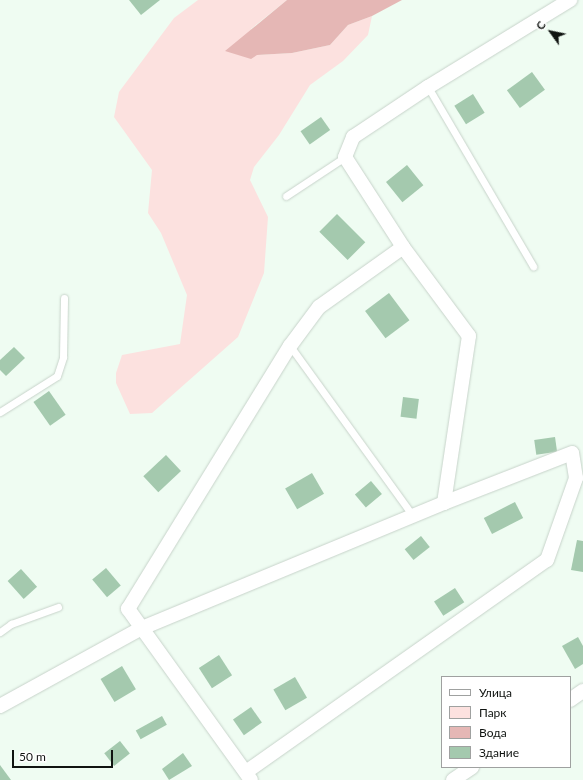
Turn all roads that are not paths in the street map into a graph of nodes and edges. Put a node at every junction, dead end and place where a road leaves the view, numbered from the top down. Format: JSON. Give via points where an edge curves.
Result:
{"nodes":[{"id":1,"x":570,"y":0,"type":"edge"},
{"id":2,"x":428,"y":86,"type":"junction"},
{"id":3,"x":345,"y":157,"type":"junction"},
{"id":4,"x":286,"y":196,"type":"dead end"},
{"id":5,"x":403,"y":247,"type":"junction"},
{"id":6,"x":533,"y":266,"type":"dead end"},
{"id":7,"x":64,"y":298,"type":"dead end"},
{"id":8,"x":290,"y":346,"type":"junction"},
{"id":9,"x":0,"y":412,"type":"edge"},
{"id":10,"x":444,"y":503,"type":"junction"},
{"id":11,"x":413,"y":516,"type":"junction"},
{"id":12,"x":58,"y":607,"type":"dead end"},
{"id":13,"x":142,"y":628,"type":"junction"},
{"id":14,"x":0,"y":632,"type":"edge"},
{"id":15,"x":583,"y":691,"type":"edge"},
{"id":16,"x":571,"y":699,"type":"edge"},
{"id":17,"x":0,"y":706,"type":"edge"},
{"id":18,"x":471,"y":768,"type":"edge"},
{"id":19,"x":249,"y":776,"type":"edge"},
{"id":20,"x":453,"y":780,"type":"edge"}],
"edges":[{"from":1,"to":2,"type":"street"},
{"from":2,"to":3,"type":"street","via":[[353,137]]},
{"from":2,"to":6,"type":"lane"},
{"from":3,"to":4,"type":"lane"},
{"from":3,"to":5,"type":"street"},
{"from":5,"to":8,"type":"street","via":[[319,308]]},
{"from":5,"to":10,"type":"street","via":[[469,336]]},
{"from":7,"to":9,"type":"lane","via":[[63,357],[57,376]]},
{"from":8,"to":11,"type":"lane"},
{"from":8,"to":13,"type":"street","via":[[128,609]]},
{"from":10,"to":11,"type":"street"},
{"from":10,"to":19,"type":"street","via":[[572,453],[576,478],[547,560]]},
{"from":11,"to":13,"type":"street"},
{"from":12,"to":14,"type":"lane","via":[[11,624]]},
{"from":13,"to":17,"type":"street"},
{"from":13,"to":19,"type":"street"},
{"from":15,"to":16,"type":"street"},
{"from":18,"to":20,"type":"street"}]}
